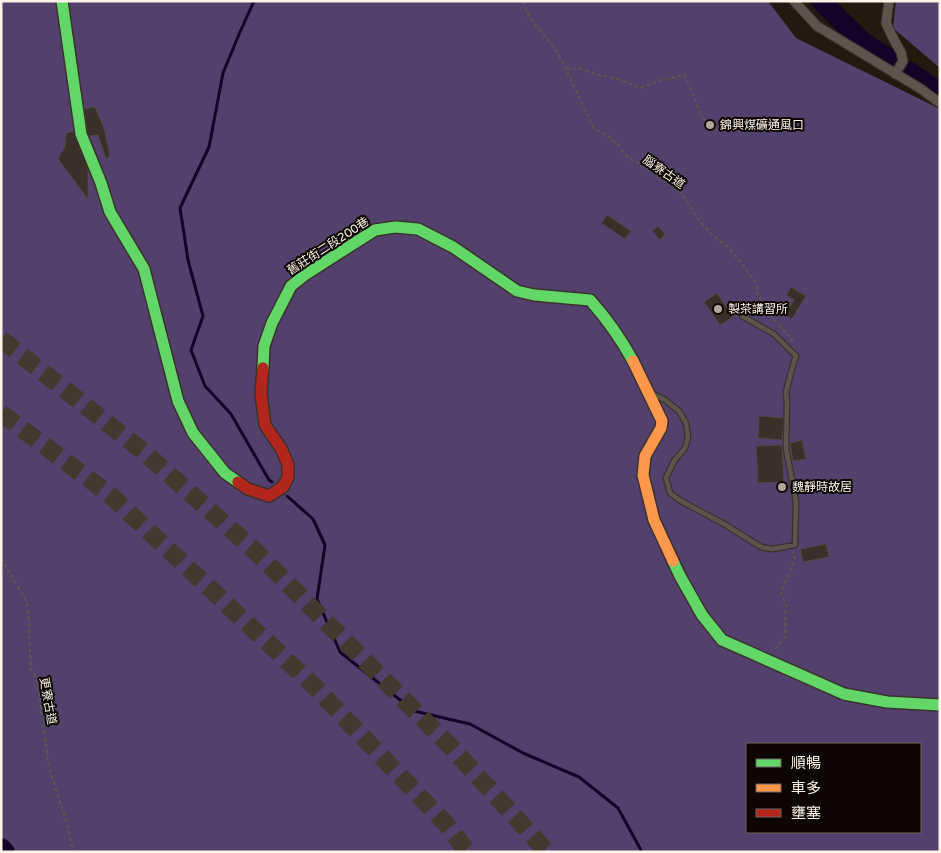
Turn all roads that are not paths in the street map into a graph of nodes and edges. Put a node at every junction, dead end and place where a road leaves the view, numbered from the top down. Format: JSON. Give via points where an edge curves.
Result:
{"nodes":[{"id":1,"x":62,"y":1,"type":"edge"},
{"id":2,"x":794,"y":1,"type":"edge"},
{"id":3,"x":889,"y":1,"type":"edge"},
{"id":4,"x":895,"y":74,"type":"junction"},
{"id":5,"x":940,"y":103,"type":"edge"},
{"id":6,"x":742,"y":316,"type":"dead end"},
{"id":7,"x":647,"y":391,"type":"junction"},
{"id":8,"x":940,"y":705,"type":"edge"}],
"edges":[{"from":1,"to":7,"type":"street","name":"舊莊街二段200巷","via":[[81,134],[110,212],[144,269],[178,401],[193,433],[226,473],[248,489],[269,496],[283,487],[288,477],[288,465],[282,450],[265,425],[261,394],[264,346],[272,323],[291,286],[375,230],[395,226],[418,229],[517,291],[534,296],[590,300],[624,345]]},
{"from":2,"to":4,"type":"street","via":[[817,26]]},
{"from":3,"to":4,"type":"street","via":[[886,22],[903,61]]},
{"from":4,"to":5,"type":"street"},
{"from":6,"to":7,"type":"lane","via":[[774,334],[796,356],[786,392],[786,448],[796,502],[795,545],[761,548],[670,493],[666,478],[684,448],[688,437],[686,423],[665,400]]},
{"from":7,"to":8,"type":"street","via":[[662,421],[645,456],[643,475],[654,520],[702,615],[722,640],[844,694],[887,702]]}]}
